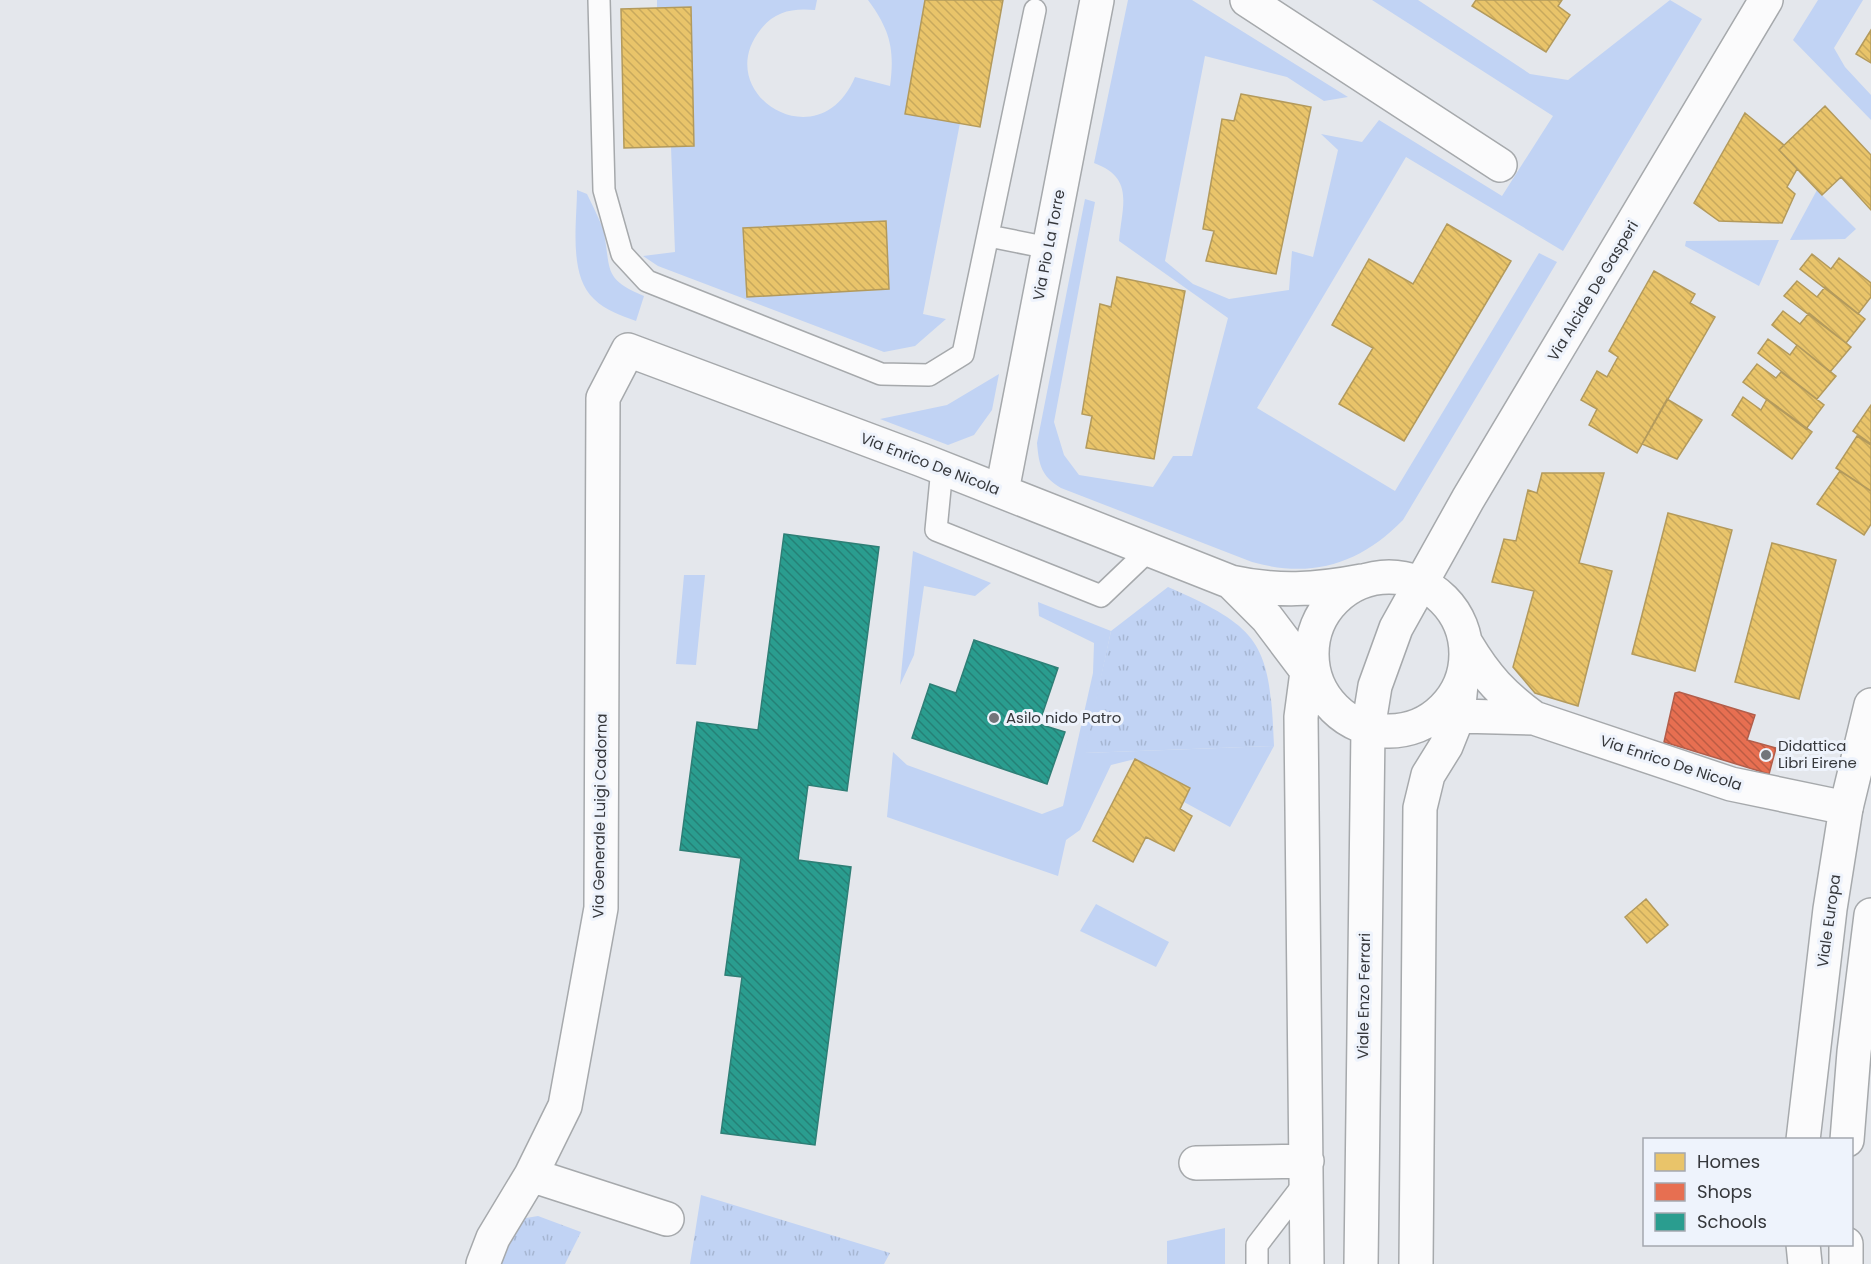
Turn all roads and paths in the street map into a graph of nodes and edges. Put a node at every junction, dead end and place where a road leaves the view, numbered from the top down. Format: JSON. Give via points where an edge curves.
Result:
{"nodes":[{"id":1,"x":599,"y":0,"type":"edge"},
{"id":2,"x":1096,"y":0,"type":"edge"},
{"id":3,"x":1247,"y":0,"type":"edge"},
{"id":4,"x":1766,"y":0,"type":"edge"},
{"id":5,"x":1035,"y":10,"type":"dead end"},
{"id":6,"x":1500,"y":165,"type":"dead end"},
{"id":7,"x":989,"y":236,"type":"junction"},
{"id":8,"x":1049,"y":248,"type":"junction"},
{"id":9,"x":628,"y":350,"type":"joint"},
{"id":10,"x":942,"y":468,"type":"junction"},
{"id":11,"x":1002,"y":491,"type":"junction"},
{"id":12,"x":1148,"y":551,"type":"junction"},
{"id":13,"x":1362,"y":581,"type":"junction"},
{"id":14,"x":1230,"y":582,"type":"junction"},
{"id":15,"x":1421,"y":582,"type":"junction"},
{"id":16,"x":1467,"y":645,"type":"junction"},
{"id":17,"x":1313,"y":672,"type":"junction"},
{"id":18,"x":1461,"y":684,"type":"junction"},
{"id":19,"x":1871,"y":705,"type":"edge"},
{"id":20,"x":1458,"y":716,"type":"junction"},
{"id":21,"x":1534,"y":718,"type":"junction"},
{"id":22,"x":1423,"y":724,"type":"junction"},
{"id":23,"x":1368,"y":729,"type":"junction"},
{"id":24,"x":1846,"y":808,"type":"junction"},
{"id":25,"x":1871,"y":915,"type":"edge"},
{"id":26,"x":1803,"y":1138,"type":"edge"},
{"id":27,"x":1847,"y":1138,"type":"edge"},
{"id":28,"x":1196,"y":1164,"type":"dead end"},
{"id":29,"x":1307,"y":1170,"type":"junction"},
{"id":30,"x":531,"y":1174,"type":"junction"},
{"id":31,"x":667,"y":1219,"type":"dead end"},
{"id":32,"x":1803,"y":1246,"type":"edge"},
{"id":33,"x":1846,"y":1246,"type":"edge"},
{"id":34,"x":483,"y":1264,"type":"edge"},
{"id":35,"x":1257,"y":1264,"type":"edge"},
{"id":36,"x":1306,"y":1264,"type":"edge"},
{"id":37,"x":1361,"y":1264,"type":"edge"},
{"id":38,"x":1416,"y":1264,"type":"edge"},
{"id":39,"x":1804,"y":1264,"type":"edge"},
{"id":40,"x":1846,"y":1264,"type":"edge"}],
"edges":[{"from":1,"to":7,"type":"lane","via":[[604,190],[622,254],[647,281],[881,374],[929,375],[963,354]]},
{"from":2,"to":8,"type":"street","name":"Via Pio La Torre"},
{"from":3,"to":6,"type":"street"},
{"from":4,"to":15,"type":"street","name":"Via Alcide De Gasperi"},
{"from":5,"to":7,"type":"lane"},
{"from":7,"to":8,"type":"lane"},
{"from":8,"to":11,"type":"street","name":"Via Pio La Torre"},
{"from":9,"to":10,"type":"street","name":"Via Enrico De Nicola"},
{"from":9,"to":30,"type":"street","name":"Via Generale Luigi Cadorna","via":[[603,398],[602,908],[565,1106]]},
{"from":10,"to":11,"type":"street","name":"Via Enrico De Nicola"},
{"from":10,"to":12,"type":"lane","via":[[936,530],[1101,596]]},
{"from":11,"to":12,"type":"street","name":"Via Enrico De Nicola"},
{"from":12,"to":14,"type":"street","name":"Via Enrico De Nicola"},
{"from":13,"to":14,"type":"street","via":[[1318,590],[1258,588]]},
{"from":13,"to":15,"type":"street","via":[[1391,576]]},
{"from":13,"to":17,"type":"street","via":[[1341,593],[1325,610],[1315,632]]},
{"from":14,"to":17,"type":"street","via":[[1268,618]]},
{"from":15,"to":16,"type":"street","via":[[1452,608]]},
{"from":15,"to":23,"type":"street","name":"Via Alcide De Gasperi","via":[[1389,647],[1375,686]]},
{"from":16,"to":18,"type":"street"},
{"from":16,"to":21,"type":"street","via":[[1503,694]]},
{"from":17,"to":23,"type":"street","via":[[1331,705],[1348,720]]},
{"from":17,"to":29,"type":"street","via":[[1301,717]]},
{"from":18,"to":20,"type":"street"},
{"from":18,"to":22,"type":"street","via":[[1445,707]]},
{"from":19,"to":24,"type":"street","name":"Viale Europa"},
{"from":20,"to":21,"type":"street"},
{"from":20,"to":22,"type":"street"},
{"from":20,"to":38,"type":"street","via":[[1428,775],[1420,808]]},
{"from":21,"to":24,"type":"street","name":"Via Enrico De Nicola","via":[[1731,784]]},
{"from":22,"to":23,"type":"street","via":[[1396,731]]},
{"from":23,"to":37,"type":"street","name":"Viale Enzo Ferrari"},
{"from":24,"to":26,"type":"street","name":"Viale Europa","via":[[1823,962]]},
{"from":25,"to":27,"type":"street"},
{"from":28,"to":29,"type":"street"},
{"from":29,"to":35,"type":"lane","via":[[1257,1245]]},
{"from":29,"to":36,"type":"street"},
{"from":30,"to":31,"type":"street"},
{"from":30,"to":34,"type":"street","name":"Via Generale Luigi Cadorna","via":[[493,1238]]},
{"from":32,"to":39,"type":"street"},
{"from":33,"to":40,"type":"street"}]}
